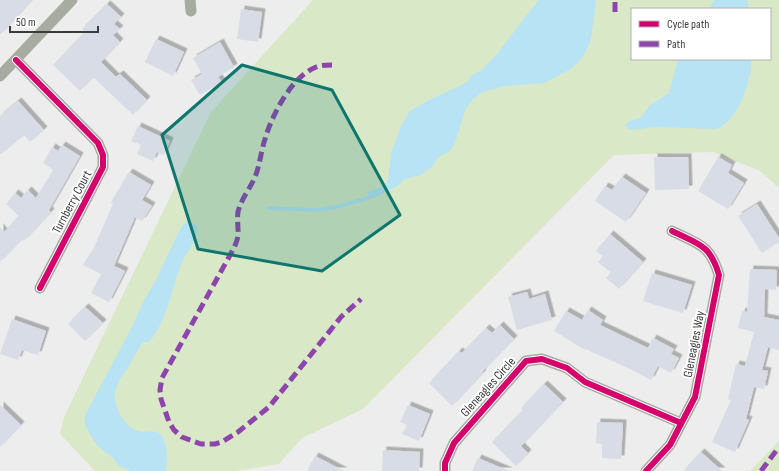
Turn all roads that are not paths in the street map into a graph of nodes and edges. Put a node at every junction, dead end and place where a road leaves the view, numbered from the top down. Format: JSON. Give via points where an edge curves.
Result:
{"nodes":[{"id":1,"x":72,"y":0,"type":"edge"},
{"id":2,"x":16,"y":60,"type":"junction"},
{"id":3,"x":0,"y":76,"type":"edge"},
{"id":4,"x":672,"y":231,"type":"dead end"},
{"id":5,"x":40,"y":288,"type":"dead end"},
{"id":6,"x":681,"y":423,"type":"junction"},
{"id":7,"x":445,"y":471,"type":"edge"},
{"id":8,"x":646,"y":471,"type":"edge"}],
"edges":[{"from":1,"to":2,"type":"street"},
{"from":2,"to":3,"type":"street"},
{"from":2,"to":5,"type":"street","name":"Turnberry Court","via":[[98,143],[103,155],[103,168]]},
{"from":4,"to":6,"type":"street","name":"Gleneagles Way","via":[[705,247],[715,260],[718,275],[695,397]]},
{"from":6,"to":7,"type":"street","name":"Gleneagles Circle","via":[[585,382],[567,368],[542,359],[526,361],[454,443],[444,463]]},
{"from":6,"to":8,"type":"street","name":"Gleneagles Way","via":[[670,445]]}]}
